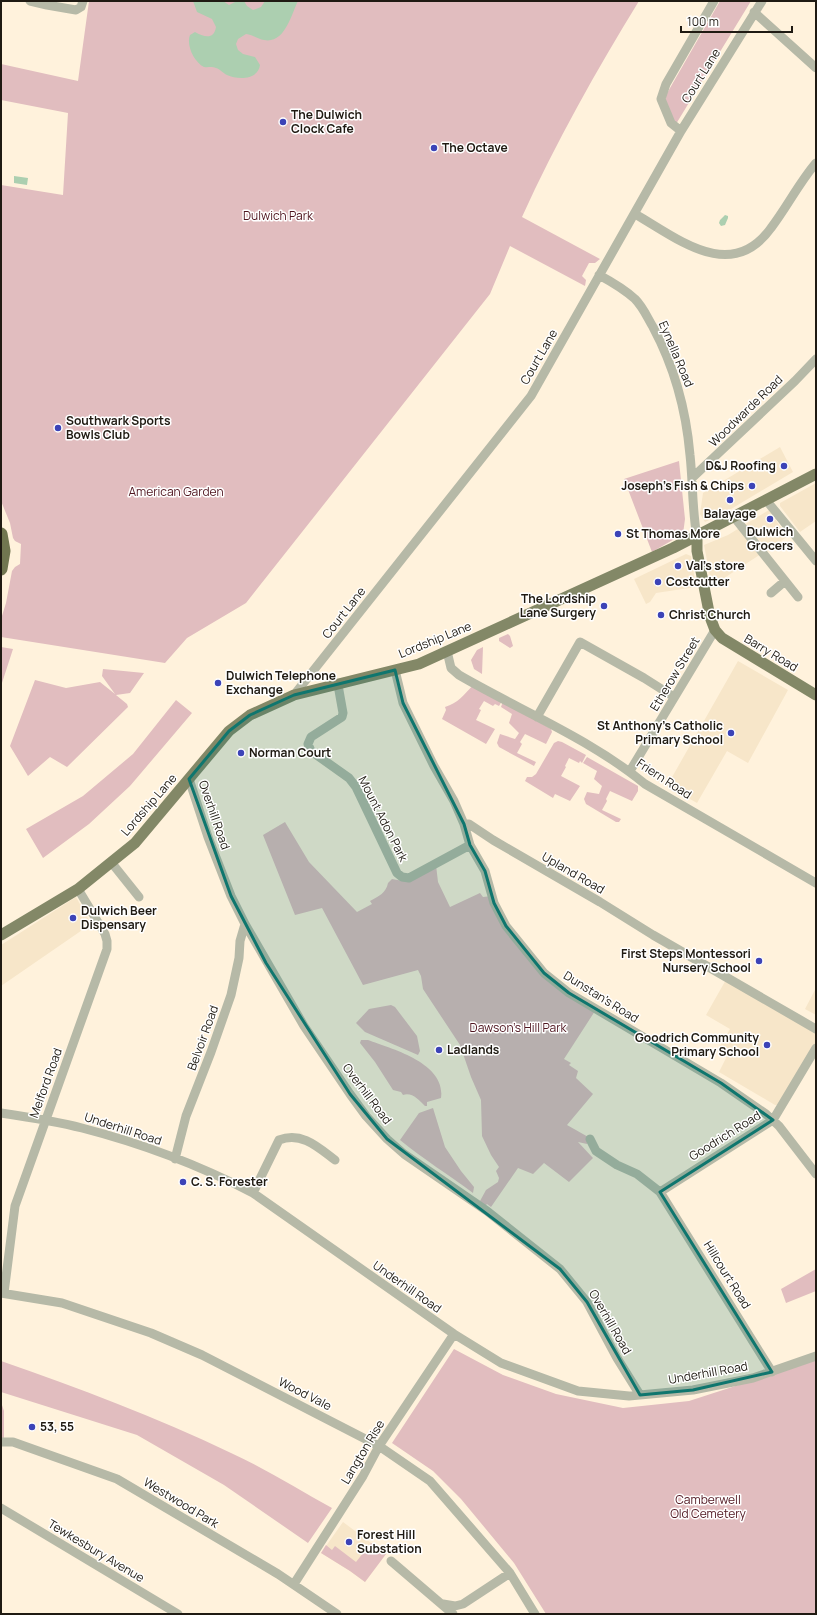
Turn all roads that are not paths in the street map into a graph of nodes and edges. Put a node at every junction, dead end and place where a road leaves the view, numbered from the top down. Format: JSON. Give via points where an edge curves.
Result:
{"nodes":[{"id":1,"x":30,"y":1,"type":"edge"},
{"id":2,"x":83,"y":1,"type":"edge"},
{"id":3,"x":714,"y":1,"type":"edge"},
{"id":4,"x":762,"y":1,"type":"edge"},
{"id":5,"x":48,"y":3,"type":"edge"},
{"id":6,"x":754,"y":12,"type":"junction"},
{"id":7,"x":816,"y":68,"type":"edge"},
{"id":8,"x":681,"y":131,"type":"junction"},
{"id":9,"x":816,"y":163,"type":"edge"},
{"id":10,"x":634,"y":214,"type":"junction"},
{"id":11,"x":600,"y":275,"type":"junction"},
{"id":12,"x":816,"y":359,"type":"edge"},
{"id":13,"x":816,"y":474,"type":"edge"},
{"id":14,"x":692,"y":478,"type":"junction"},
{"id":15,"x":766,"y":500,"type":"junction"},
{"id":16,"x":734,"y":517,"type":"junction"},
{"id":17,"x":1,"y":534,"type":"edge"},
{"id":18,"x":697,"y":537,"type":"junction"},
{"id":19,"x":816,"y":561,"type":"edge"},
{"id":20,"x":1,"y":569,"type":"edge"},
{"id":21,"x":785,"y":581,"type":"junction"},
{"id":22,"x":771,"y":593,"type":"dead end"},
{"id":23,"x":798,"y":598,"type":"dead end"},
{"id":24,"x":715,"y":630,"type":"junction"},
{"id":25,"x":447,"y":651,"type":"junction"},
{"id":26,"x":395,"y":670,"type":"junction"},
{"id":27,"x":338,"y":685,"type":"junction"},
{"id":28,"x":294,"y":695,"type":"junction"},
{"id":29,"x":816,"y":695,"type":"edge"},
{"id":30,"x":674,"y":697,"type":"junction"},
{"id":31,"x":537,"y":717,"type":"junction"},
{"id":32,"x":630,"y":771,"type":"junction"},
{"id":33,"x":189,"y":779,"type":"junction"},
{"id":34,"x":464,"y":824,"type":"junction"},
{"id":35,"x":470,"y":845,"type":"junction"},
{"id":36,"x":111,"y":862,"type":"junction"},
{"id":37,"x":816,"y":883,"type":"edge"},
{"id":38,"x":78,"y":889,"type":"junction"},
{"id":39,"x":139,"y":897,"type":"dead end"},
{"id":40,"x":245,"y":924,"type":"junction"},
{"id":41,"x":1,"y":935,"type":"edge"},
{"id":42,"x":816,"y":1029,"type":"edge"},
{"id":43,"x":816,"y":1048,"type":"edge"},
{"id":44,"x":1,"y":1113,"type":"edge"},
{"id":45,"x":45,"y":1120,"type":"junction"},
{"id":46,"x":773,"y":1120,"type":"junction"},
{"id":47,"x":590,"y":1139,"type":"dead end"},
{"id":48,"x":175,"y":1159,"type":"junction"},
{"id":49,"x":335,"y":1160,"type":"dead end"},
{"id":50,"x":816,"y":1174,"type":"edge"},
{"id":51,"x":660,"y":1192,"type":"junction"},
{"id":52,"x":252,"y":1193,"type":"junction"},
{"id":53,"x":3,"y":1293,"type":"edge"},
{"id":54,"x":454,"y":1334,"type":"junction"},
{"id":55,"x":816,"y":1356,"type":"edge"},
{"id":56,"x":772,"y":1372,"type":"junction"},
{"id":57,"x":640,"y":1395,"type":"junction"},
{"id":58,"x":1,"y":1442,"type":"edge"},
{"id":59,"x":379,"y":1446,"type":"junction"},
{"id":60,"x":1,"y":1508,"type":"edge"},
{"id":61,"x":391,"y":1561,"type":"dead end"},
{"id":62,"x":510,"y":1574,"type":"junction"},
{"id":63,"x":294,"y":1584,"type":"junction"},
{"id":64,"x":443,"y":1604,"type":"junction"},
{"id":65,"x":178,"y":1614,"type":"edge"},
{"id":66,"x":337,"y":1614,"type":"edge"},
{"id":67,"x":453,"y":1614,"type":"edge"},
{"id":68,"x":535,"y":1614,"type":"edge"}],
"edges":[{"from":1,"to":5,"type":"street"},
{"from":2,"to":5,"type":"street","via":[[81,7],[76,10]]},
{"from":3,"to":8,"type":"street","via":[[666,84],[661,99],[671,123]]},
{"from":4,"to":6,"type":"street","name":"Court Lane"},
{"from":6,"to":7,"type":"street"},
{"from":6,"to":8,"type":"street","name":"Court Lane"},
{"from":8,"to":10,"type":"street","name":"Court Lane"},
{"from":9,"to":10,"type":"street","via":[[765,236],[737,254],[719,255],[698,250]]},
{"from":10,"to":11,"type":"street","name":"Court Lane"},
{"from":11,"to":14,"type":"street","name":"Eynella Road","via":[[635,299],[666,354],[683,405]]},
{"from":11,"to":28,"type":"street","name":"Court Lane","via":[[531,396]]},
{"from":12,"to":14,"type":"street","name":"Woodwarde Road"},
{"from":13,"to":15,"type":"main road","name":"Lordship Lane"},
{"from":14,"to":18,"type":"street","name":"Eynella Road"},
{"from":15,"to":16,"type":"main road","name":"Lordship Lane"},
{"from":15,"to":19,"type":"street"},
{"from":16,"to":18,"type":"main road","name":"Lordship Lane"},
{"from":16,"to":21,"type":"street"},
{"from":17,"to":20,"type":"highway","via":[[4,551]]},
{"from":18,"to":24,"type":"main road","via":[[697,551],[707,604]]},
{"from":18,"to":25,"type":"main road","name":"Lordship Lane"},
{"from":21,"to":22,"type":"street"},
{"from":21,"to":23,"type":"street"},
{"from":24,"to":29,"type":"main road","name":"Barry Road","via":[[722,638]]},
{"from":24,"to":30,"type":"street","name":"Etherow Street"},
{"from":25,"to":26,"type":"main road","name":"Lordship Lane","via":[[419,664]]},
{"from":25,"to":31,"type":"street","name":"Friern Road","via":[[452,668],[459,675]]},
{"from":26,"to":27,"type":"main road","name":"Lordship Lane"},
{"from":26,"to":34,"type":"street","via":[[403,703]]},
{"from":27,"to":28,"type":"main road","name":"Lordship Lane"},
{"from":27,"to":35,"type":"street","name":"Mount Adon Park","via":[[342,718],[311,737],[308,744],[311,751],[349,778],[356,788],[398,873],[409,878]]},
{"from":28,"to":33,"type":"main road","name":"Lordship Lane","via":[[250,716],[232,729]]},
{"from":30,"to":31,"type":"street","via":[[580,642]]},
{"from":30,"to":32,"type":"street","name":"Etherow Street"},
{"from":31,"to":32,"type":"street","name":"Friern Road"},
{"from":32,"to":37,"type":"street","name":"Friern Road","via":[[645,784]]},
{"from":33,"to":36,"type":"main road","name":"Lordship Lane","via":[[135,843]]},
{"from":33,"to":40,"type":"street","name":"Overhill Road","via":[[231,896]]},
{"from":34,"to":35,"type":"street","name":"Dunstan's Road"},
{"from":34,"to":42,"type":"street","name":"Upland Road","via":[[470,824],[653,935]]},
{"from":35,"to":46,"type":"street","name":"Dunstan's Road","via":[[485,871],[494,903],[506,926],[544,973],[569,993],[722,1083]]},
{"from":36,"to":38,"type":"main road","name":"Lordship Lane"},
{"from":36,"to":39,"type":"street"},
{"from":38,"to":41,"type":"main road","name":"Lordship Lane"},
{"from":38,"to":45,"type":"street","name":"Melford Road","via":[[105,934],[107,949]]},
{"from":40,"to":48,"type":"street","name":"Belvoir Road","via":[[231,995],[186,1116]]},
{"from":40,"to":57,"type":"street","name":"Overhill Road","via":[[304,1026],[366,1116],[404,1154],[487,1211],[560,1269],[587,1302]]},
{"from":43,"to":46,"type":"street","name":"Goodrich Road"},
{"from":44,"to":45,"type":"street","name":"Underhill Road"},
{"from":45,"to":48,"type":"street","name":"Underhill Road","via":[[129,1141]]},
{"from":45,"to":53,"type":"street","name":"Melford Road","via":[[14,1206]]},
{"from":46,"to":50,"type":"street","name":"Dunstan's Road"},
{"from":46,"to":51,"type":"street","name":"Goodrich Road"},
{"from":47,"to":51,"type":"street","via":[[596,1151],[637,1174]]},
{"from":48,"to":52,"type":"street","name":"Underhill Road"},
{"from":49,"to":52,"type":"street","via":[[312,1143],[298,1137],[280,1140]]},
{"from":51,"to":56,"type":"street","name":"Hillcourt Road"},
{"from":52,"to":54,"type":"street","name":"Underhill Road"},
{"from":53,"to":59,"type":"street","name":"Wood Vale","via":[[62,1303],[151,1333],[202,1355]]},
{"from":54,"to":57,"type":"street","name":"Underhill Road","via":[[501,1363],[578,1391]]},
{"from":54,"to":59,"type":"street","name":"Langton Rise"},
{"from":55,"to":56,"type":"street","name":"Underhill Road"},
{"from":56,"to":57,"type":"street","name":"Underhill Road","via":[[693,1390]]},
{"from":58,"to":63,"type":"street","name":"Westwood Park","via":[[13,1442],[117,1480]]},
{"from":59,"to":62,"type":"street","name":"Wood Vale","via":[[430,1481]]},
{"from":59,"to":63,"type":"street","name":"Langton Rise","via":[[363,1476]]},
{"from":60,"to":65,"type":"street","name":"Tewkesbury Avenue"},
{"from":61,"to":64,"type":"street"},
{"from":62,"to":64,"type":"street","via":[[463,1604]]},
{"from":62,"to":68,"type":"street","name":"Wood Vale"},
{"from":63,"to":66,"type":"street","name":"Westwood Park"},
{"from":64,"to":67,"type":"street"}]}
